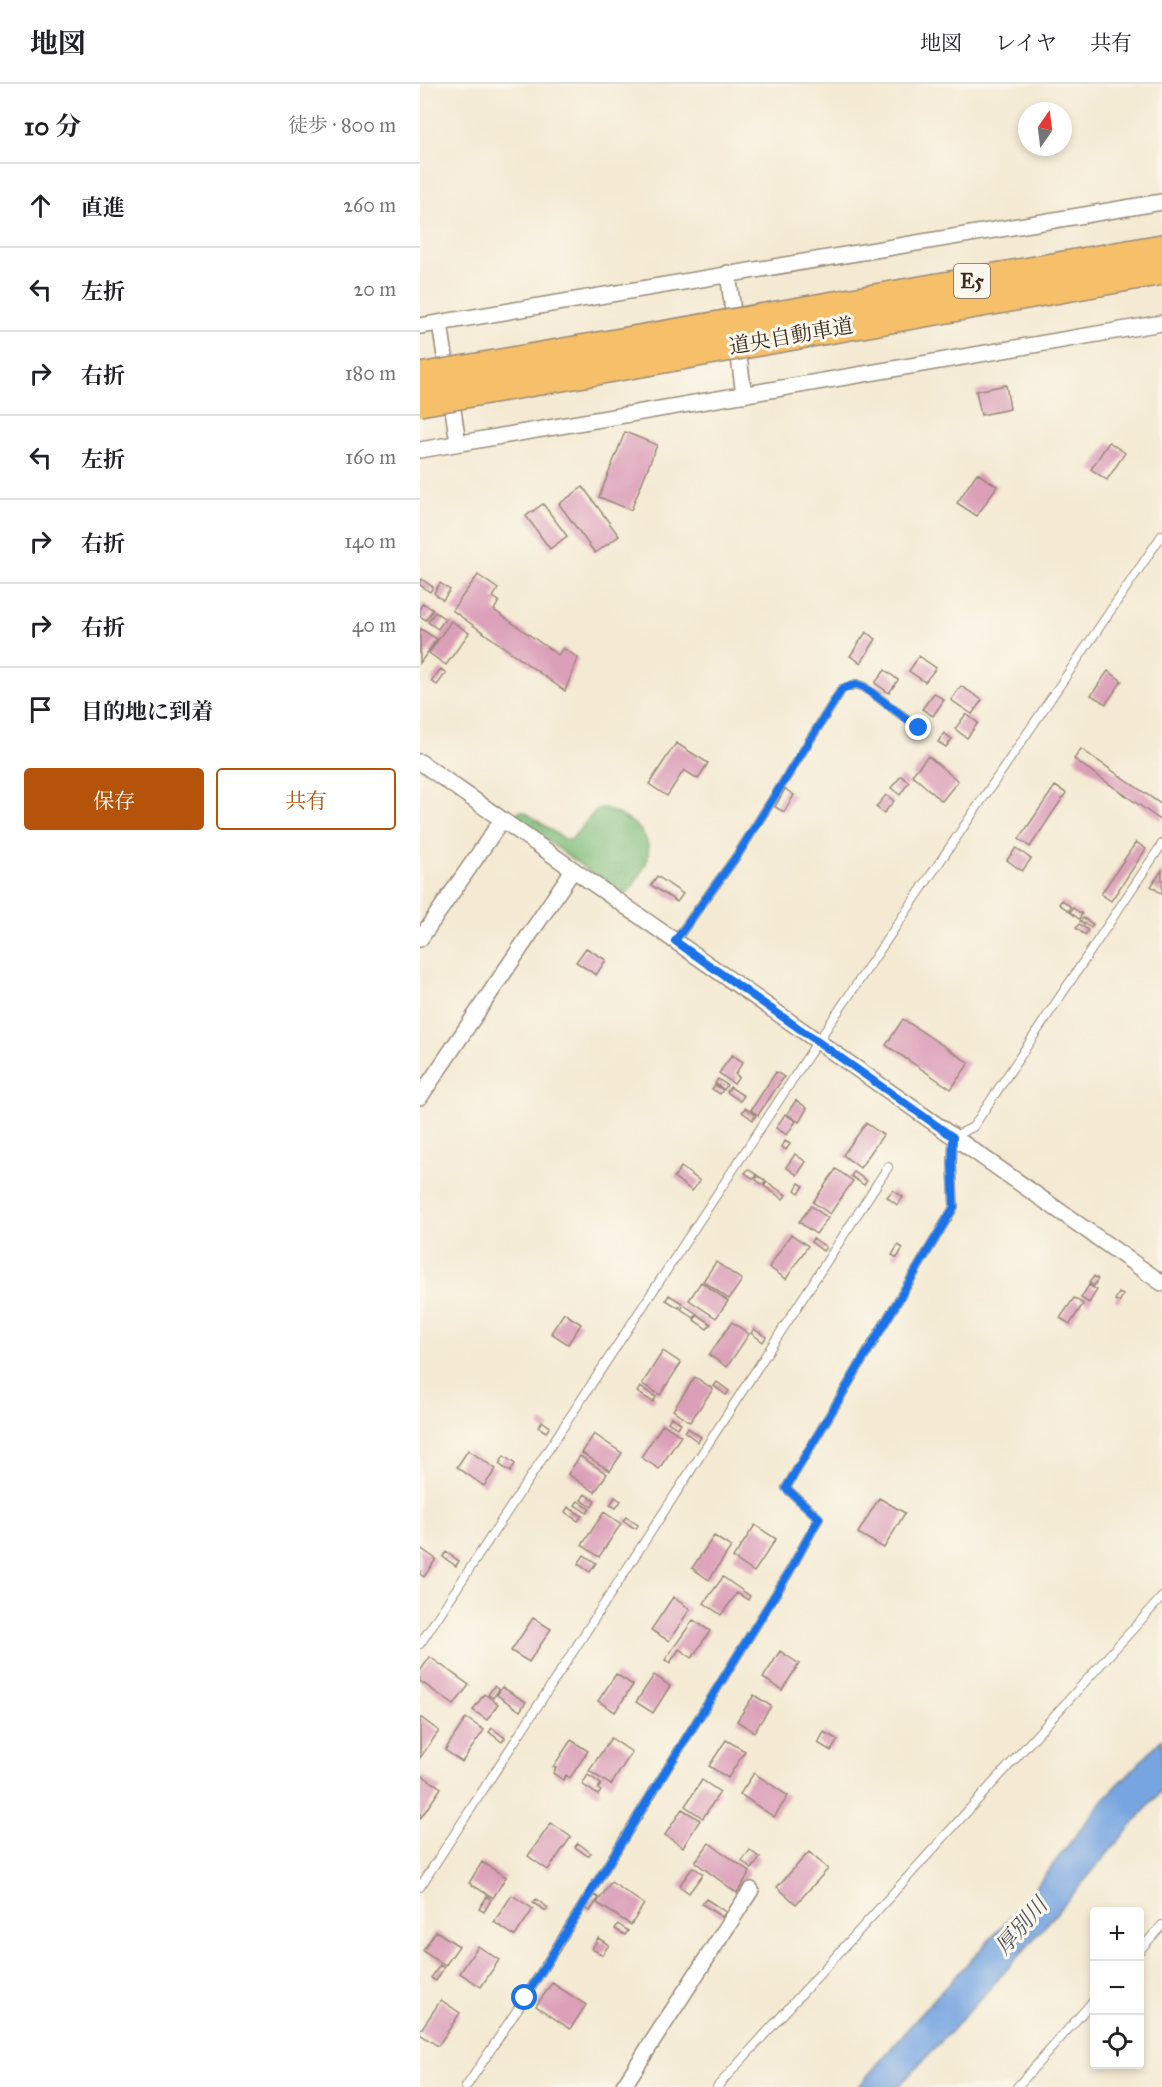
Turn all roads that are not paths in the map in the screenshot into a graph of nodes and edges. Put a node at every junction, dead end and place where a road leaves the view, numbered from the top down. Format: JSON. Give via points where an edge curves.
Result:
{"nodes":[{"id":1,"x":1162,"y":202,"type":"edge"},
{"id":2,"x":1162,"y":248,"type":"edge"},
{"id":3,"x":1162,"y":272,"type":"edge"},
{"id":4,"x":728,"y":273,"type":"junction"},
{"id":5,"x":440,"y":323,"type":"junction"},
{"id":6,"x":1162,"y":323,"type":"edge"},
{"id":7,"x":420,"y":326,"type":"edge"},
{"id":8,"x":785,"y":326,"type":"junction"},
{"id":9,"x":420,"y":377,"type":"edge"},
{"id":10,"x":744,"y":395,"type":"junction"},
{"id":11,"x":420,"y":402,"type":"edge"},
{"id":12,"x":459,"y":443,"type":"junction"},
{"id":13,"x":420,"y":450,"type":"edge"},
{"id":14,"x":1162,"y":535,"type":"edge"},
{"id":15,"x":919,"y":728,"type":"dead end"},
{"id":16,"x":420,"y":762,"type":"edge"},
{"id":17,"x":502,"y":820,"type":"junction"},
{"id":18,"x":1162,"y":844,"type":"edge"},
{"id":19,"x":573,"y":870,"type":"junction"},
{"id":20,"x":420,"y":939,"type":"edge"},
{"id":21,"x":675,"y":941,"type":"junction"},
{"id":22,"x":818,"y":1041,"type":"junction"},
{"id":23,"x":420,"y":1097,"type":"edge"},
{"id":24,"x":953,"y":1137,"type":"junction"},
{"id":25,"x":888,"y":1167,"type":"dead end"},
{"id":26,"x":1158,"y":1277,"type":"edge"},
{"id":27,"x":1162,"y":1597,"type":"edge"},
{"id":28,"x":420,"y":1644,"type":"edge"},
{"id":29,"x":420,"y":1887,"type":"edge"},
{"id":30,"x":751,"y":1890,"type":"dead end"},
{"id":31,"x":1162,"y":1925,"type":"edge"},
{"id":32,"x":1144,"y":1945,"type":"edge"},
{"id":33,"x":1090,"y":2006,"type":"edge"},
{"id":34,"x":466,"y":2087,"type":"edge"},
{"id":35,"x":623,"y":2087,"type":"edge"},
{"id":36,"x":717,"y":2087,"type":"edge"},
{"id":37,"x":1017,"y":2087,"type":"edge"}],
"edges":[{"from":1,"to":4,"type":"street"},
{"from":2,"to":8,"type":"highway","name":"道央自動車道","number":"E5"},
{"from":3,"to":8,"type":"highway","name":"道央自動車道","number":"E5"},
{"from":4,"to":5,"type":"street"},
{"from":4,"to":10,"type":"street"},
{"from":5,"to":7,"type":"street"},
{"from":5,"to":12,"type":"street"},
{"from":6,"to":10,"type":"street"},
{"from":8,"to":9,"type":"highway","name":"道央自動車道","number":"E5","bridge":true},
{"from":8,"to":11,"type":"highway","name":"道央自動車道","number":"E5","bridge":true},
{"from":10,"to":12,"type":"street"},
{"from":12,"to":13,"type":"street"},
{"from":14,"to":22,"type":"lane"},
{"from":15,"to":21,"type":"lane","via":[[864,687],[856,684],[842,689],[738,854]]},
{"from":16,"to":17,"type":"street"},
{"from":17,"to":19,"type":"street"},
{"from":17,"to":20,"type":"street"},
{"from":18,"to":24,"type":"lane","via":[[973,1127]]},
{"from":19,"to":21,"type":"street"},
{"from":19,"to":23,"type":"street"},
{"from":21,"to":22,"type":"street"},
{"from":22,"to":24,"type":"street"},
{"from":22,"to":28,"type":"lane"},
{"from":24,"to":26,"type":"street"},
{"from":24,"to":34,"type":"lane","via":[[954,1207],[786,1488],[819,1518],[776,1594]]},
{"from":25,"to":29,"type":"lane"},
{"from":27,"to":36,"type":"lane"},
{"from":30,"to":35,"type":"street"},
{"from":31,"to":32,"type":"lane"},
{"from":33,"to":37,"type":"lane"}]}
